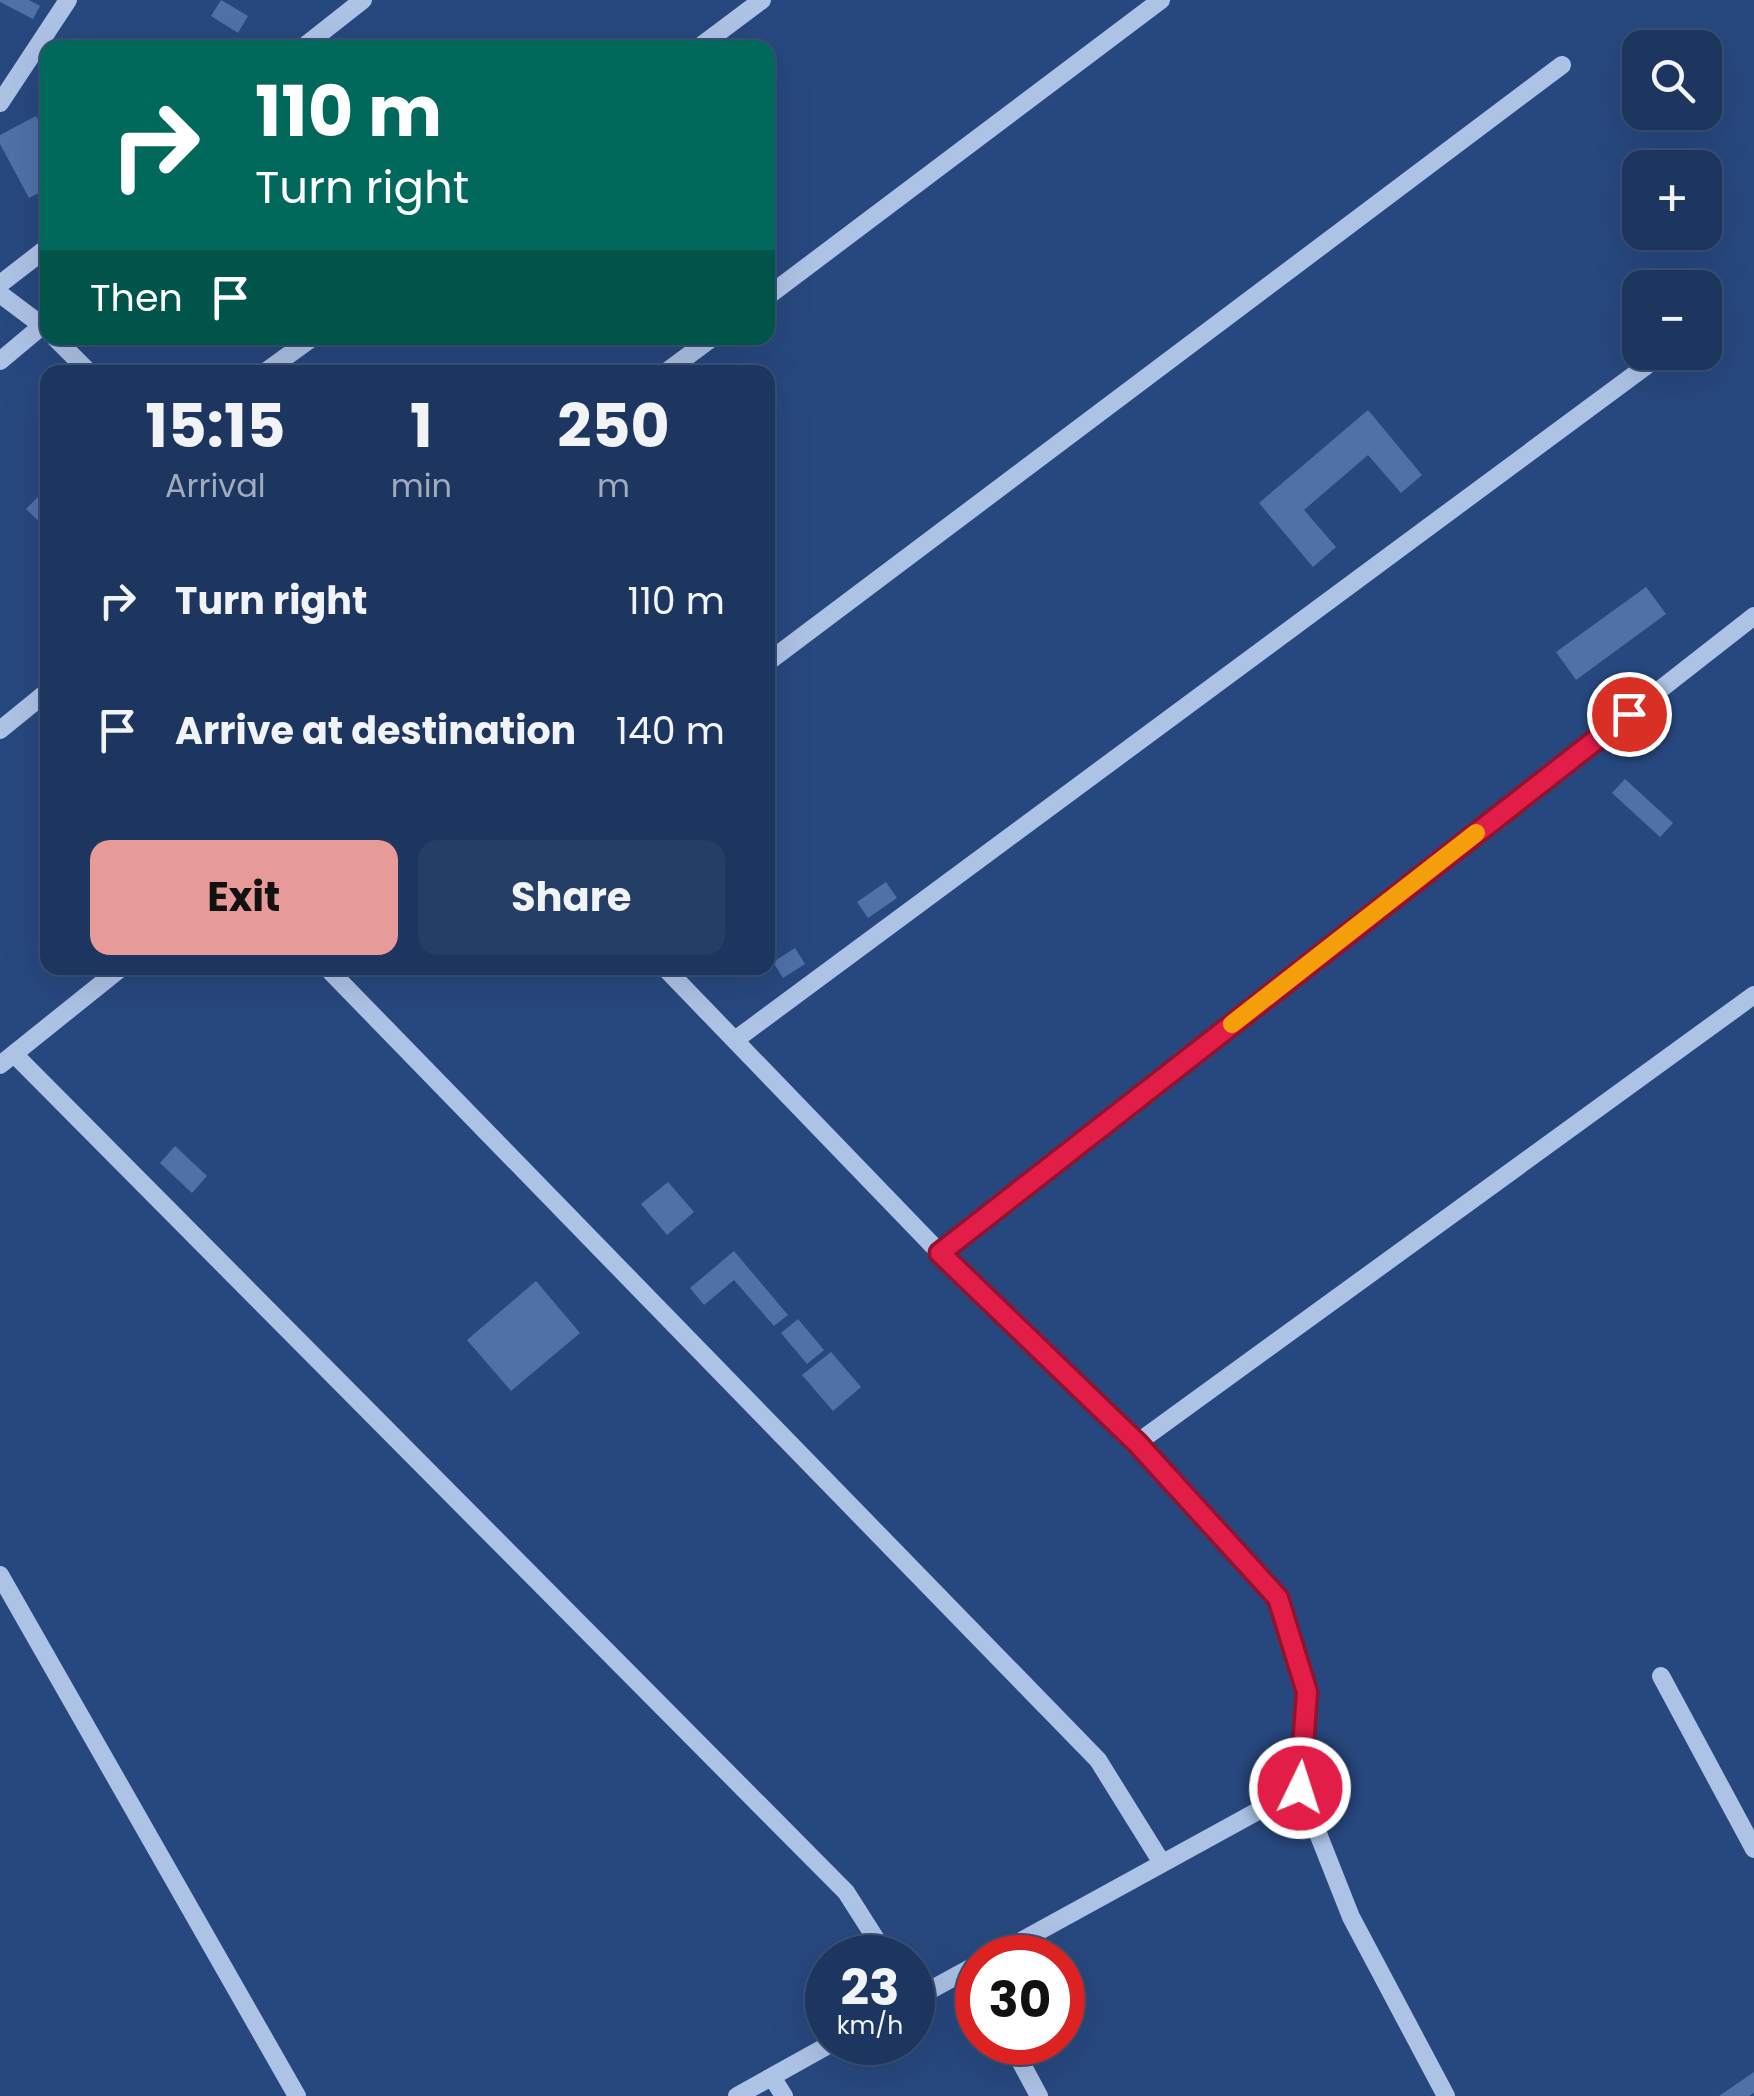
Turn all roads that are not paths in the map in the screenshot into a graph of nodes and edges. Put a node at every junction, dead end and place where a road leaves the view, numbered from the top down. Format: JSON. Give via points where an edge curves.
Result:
{"nodes":[{"id":1,"x":68,"y":0,"type":"edge"},
{"id":2,"x":363,"y":0,"type":"edge"},
{"id":3,"x":762,"y":0,"type":"edge"},
{"id":4,"x":1161,"y":0,"type":"edge"},
{"id":5,"x":42,"y":40,"type":"edge"},
{"id":6,"x":312,"y":40,"type":"edge"},
{"id":7,"x":709,"y":40,"type":"edge"},
{"id":8,"x":40,"y":43,"type":"edge"},
{"id":9,"x":1562,"y":64,"type":"dead end"},
{"id":10,"x":0,"y":104,"type":"edge"},
{"id":11,"x":40,"y":253,"type":"edge"},
{"id":12,"x":0,"y":284,"type":"edge"},
{"id":13,"x":775,"y":291,"type":"edge"},
{"id":14,"x":0,"y":294,"type":"edge"},
{"id":15,"x":40,"y":325,"type":"edge"},
{"id":16,"x":40,"y":336,"type":"edge"},
{"id":17,"x":62,"y":345,"type":"edge"},
{"id":18,"x":302,"y":345,"type":"edge"},
{"id":19,"x":703,"y":345,"type":"edge"},
{"id":20,"x":0,"y":361,"type":"edge"},
{"id":21,"x":82,"y":365,"type":"edge"},
{"id":22,"x":275,"y":365,"type":"edge"},
{"id":23,"x":675,"y":365,"type":"edge"},
{"id":24,"x":1642,"y":370,"type":"edge"},
{"id":25,"x":1754,"y":616,"type":"edge"},
{"id":26,"x":775,"y":657,"type":"edge"},
{"id":27,"x":40,"y":698,"type":"edge"},
{"id":28,"x":0,"y":730,"type":"edge"},
{"id":29,"x":113,"y":975,"type":"edge"},
{"id":30,"x":334,"y":975,"type":"edge"},
{"id":31,"x":672,"y":975,"type":"edge"},
{"id":32,"x":1754,"y":996,"type":"edge"},
{"id":33,"x":735,"y":1040,"type":"junction"},
{"id":34,"x":7,"y":1060,"type":"edge"},
{"id":35,"x":940,"y":1253,"type":"junction"},
{"id":36,"x":1137,"y":1443,"type":"junction"},
{"id":37,"x":0,"y":1575,"type":"edge"},
{"id":38,"x":1661,"y":1676,"type":"dead end"},
{"id":39,"x":1300,"y":1788,"type":"junction"},
{"id":40,"x":1754,"y":1849,"type":"edge"},
{"id":41,"x":1162,"y":1864,"type":"junction"},
{"id":42,"x":873,"y":1935,"type":"edge"},
{"id":43,"x":1032,"y":1935,"type":"edge"},
{"id":44,"x":805,"y":2058,"type":"edge"},
{"id":45,"x":1022,"y":2065,"type":"edge"},
{"id":46,"x":772,"y":2077,"type":"junction"},
{"id":47,"x":297,"y":2096,"type":"edge"},
{"id":48,"x":737,"y":2096,"type":"edge"},
{"id":49,"x":784,"y":2096,"type":"edge"},
{"id":50,"x":1039,"y":2096,"type":"edge"},
{"id":51,"x":1446,"y":2096,"type":"edge"}],
"edges":[{"from":1,"to":5,"type":"street"},
{"from":2,"to":6,"type":"street"},
{"from":3,"to":7,"type":"street"},
{"from":4,"to":13,"type":"street"},
{"from":8,"to":10,"type":"street"},
{"from":9,"to":26,"type":"street"},
{"from":11,"to":12,"type":"street"},
{"from":14,"to":15,"type":"street"},
{"from":16,"to":20,"type":"street"},
{"from":17,"to":21,"type":"street"},
{"from":18,"to":22,"type":"street"},
{"from":19,"to":23,"type":"street"},
{"from":24,"to":33,"type":"street"},
{"from":25,"to":35,"type":"street"},
{"from":27,"to":28,"type":"street"},
{"from":29,"to":34,"type":"street"},
{"from":30,"to":41,"type":"street","via":[[1098,1760]]},
{"from":31,"to":33,"type":"street"},
{"from":32,"to":36,"type":"street"},
{"from":33,"to":35,"type":"street"},
{"from":34,"to":42,"type":"street","via":[[846,1892]]},
{"from":35,"to":36,"type":"street"},
{"from":36,"to":39,"type":"street","via":[[1278,1598],[1307,1692]]},
{"from":37,"to":47,"type":"street"},
{"from":38,"to":40,"type":"street"},
{"from":39,"to":41,"type":"street"},
{"from":39,"to":51,"type":"street","via":[[1351,1917]]},
{"from":41,"to":43,"type":"street"},
{"from":44,"to":46,"type":"street"},
{"from":45,"to":50,"type":"street"},
{"from":46,"to":48,"type":"street"},
{"from":46,"to":49,"type":"street"}]}
